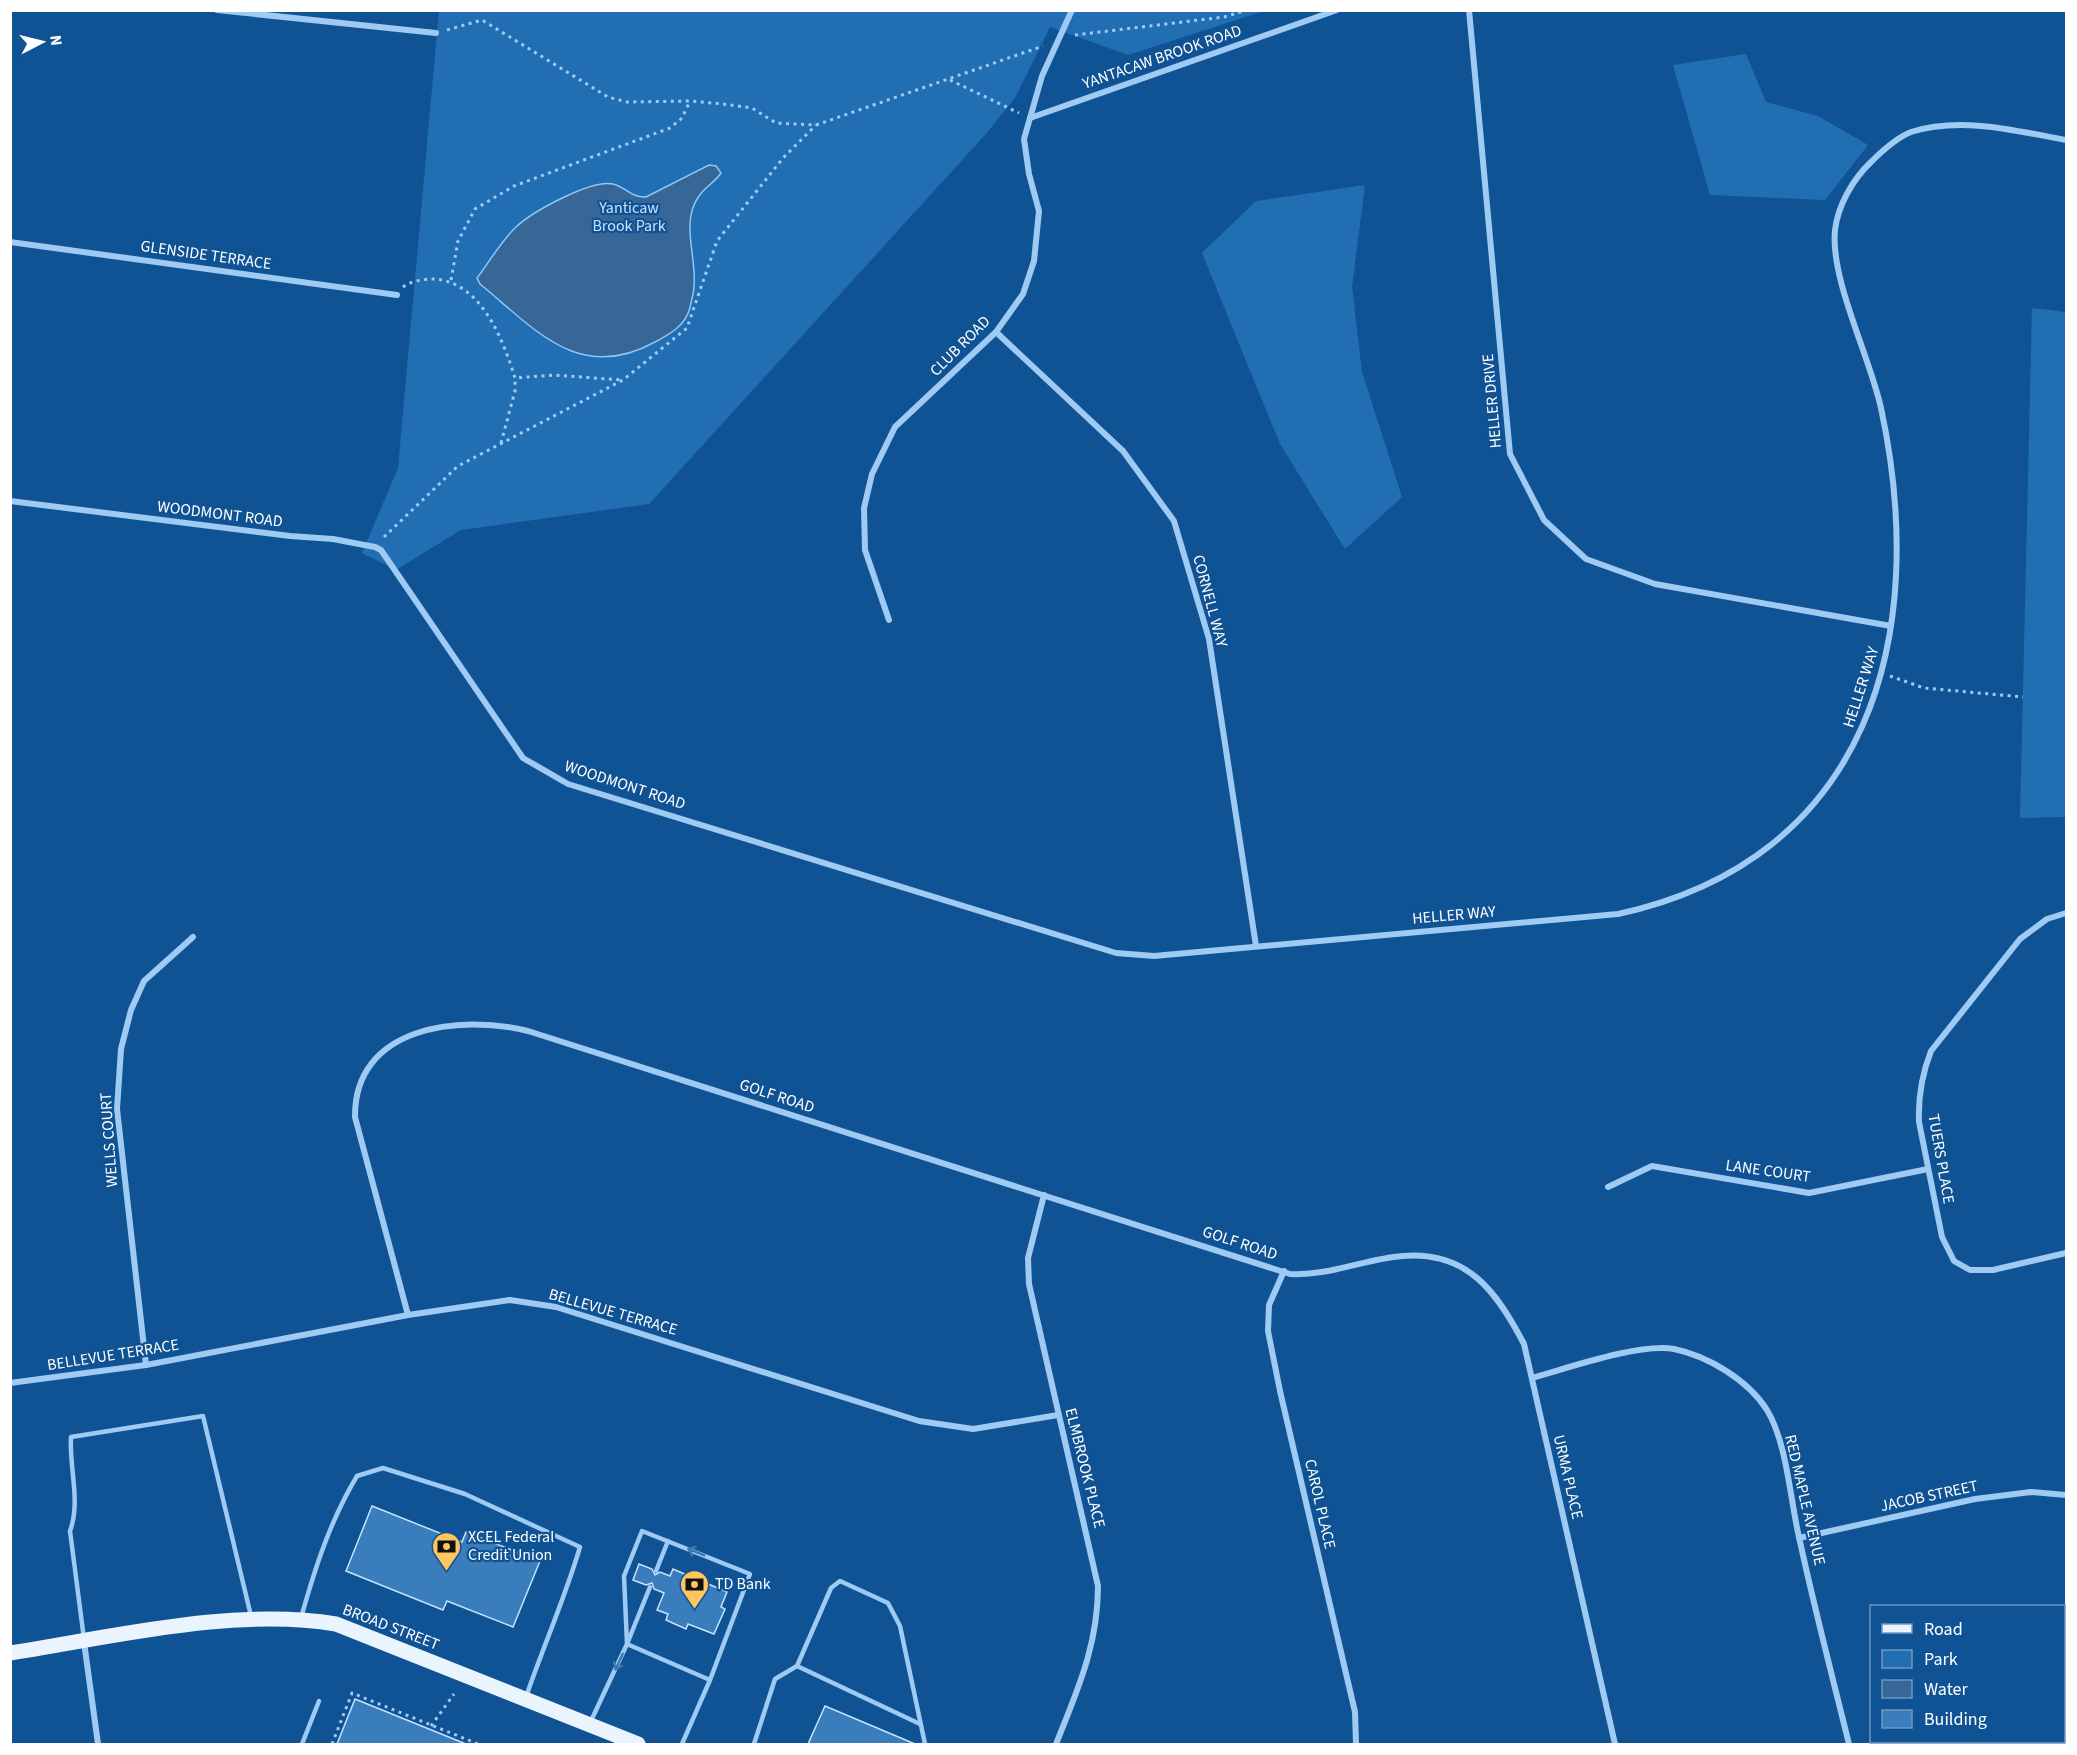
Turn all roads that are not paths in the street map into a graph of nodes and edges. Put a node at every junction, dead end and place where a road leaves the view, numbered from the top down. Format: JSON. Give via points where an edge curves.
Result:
{"nodes":[{"id":1,"x":217,"y":10,"type":"edge"},
{"id":2,"x":1072,"y":10,"type":"edge"},
{"id":3,"x":1337,"y":10,"type":"edge"},
{"id":4,"x":1469,"y":10,"type":"edge"},
{"id":5,"x":436,"y":33,"type":"road end"},
{"id":6,"x":1030,"y":118,"type":"junction"},
{"id":7,"x":2067,"y":140,"type":"edge"},
{"id":8,"x":10,"y":242,"type":"edge"},
{"id":9,"x":397,"y":295,"type":"road end"},
{"id":10,"x":996,"y":333,"type":"junction"},
{"id":11,"x":10,"y":501,"type":"edge"},
{"id":12,"x":889,"y":620,"type":"dead end"},
{"id":13,"x":1891,"y":626,"type":"junction"},
{"id":14,"x":2067,"y":913,"type":"edge"},
{"id":15,"x":193,"y":937,"type":"dead end"},
{"id":16,"x":1256,"y":946,"type":"junction"},
{"id":17,"x":1928,"y":1169,"type":"junction"},
{"id":18,"x":1608,"y":1187,"type":"dead end"},
{"id":19,"x":1044,"y":1195,"type":"junction"},
{"id":20,"x":2067,"y":1253,"type":"edge"},
{"id":21,"x":1433,"y":1258,"type":"joint"},
{"id":22,"x":1284,"y":1271,"type":"junction"},
{"id":23,"x":408,"y":1315,"type":"junction"},
{"id":24,"x":146,"y":1365,"type":"junction"},
{"id":25,"x":1532,"y":1378,"type":"junction"},
{"id":26,"x":10,"y":1383,"type":"edge"},
{"id":27,"x":1058,"y":1415,"type":"junction"},
{"id":28,"x":2067,"y":1495,"type":"edge"},
{"id":29,"x":1799,"y":1538,"type":"junction"},
{"id":30,"x":668,"y":1541,"type":"junction"},
{"id":31,"x":656,"y":1571,"type":"dead end"},
{"id":32,"x":650,"y":1587,"type":"dead end"},
{"id":33,"x":301,"y":1618,"type":"junction"},
{"id":34,"x":252,"y":1619,"type":"junction"},
{"id":35,"x":84,"y":1642,"type":"junction"},
{"id":36,"x":627,"y":1644,"type":"junction"},
{"id":37,"x":10,"y":1653,"type":"edge"},
{"id":38,"x":797,"y":1666,"type":"junction"},
{"id":39,"x":710,"y":1680,"type":"junction"},
{"id":40,"x":525,"y":1700,"type":"junction"},
{"id":41,"x":319,"y":1701,"type":"dead end"},
{"id":42,"x":920,"y":1724,"type":"junction"},
{"id":43,"x":589,"y":1725,"type":"junction"},
{"id":44,"x":98,"y":1744,"type":"edge"},
{"id":45,"x":302,"y":1744,"type":"edge"},
{"id":46,"x":638,"y":1744,"type":"edge"},
{"id":47,"x":682,"y":1744,"type":"edge"},
{"id":48,"x":754,"y":1744,"type":"edge"},
{"id":49,"x":925,"y":1744,"type":"edge"},
{"id":50,"x":1056,"y":1744,"type":"edge"},
{"id":51,"x":1356,"y":1744,"type":"edge"},
{"id":52,"x":1615,"y":1744,"type":"edge"},
{"id":53,"x":1849,"y":1744,"type":"edge"}],
"edges":[{"from":1,"to":5,"type":"street"},
{"from":2,"to":6,"type":"street","name":"CLUB ROAD","via":[[1042,76]]},
{"from":3,"to":6,"type":"street","name":"YANTACAW BROOK ROAD"},
{"from":4,"to":13,"type":"street","name":"HELLER DRIVE","via":[[1510,454],[1544,520],[1586,559],[1655,584]]},
{"from":6,"to":10,"type":"street","name":"CLUB ROAD","via":[[1024,139],[1039,211],[1034,261],[1023,294]]},
{"from":7,"to":13,"type":"street","name":"HELLER WAY","via":[[1958,123],[1910,132],[1863,169],[1845,196],[1835,228],[1835,259],[1880,406],[1891,464],[1897,546]]},
{"from":8,"to":9,"type":"street","name":"GLENSIDE TERRACE"},
{"from":10,"to":12,"type":"street","name":"CLUB ROAD","via":[[896,427],[872,474],[864,508],[865,550]]},
{"from":10,"to":16,"type":"street","name":"CORNELL WAY","via":[[1123,451],[1174,521],[1209,639]]},
{"from":11,"to":16,"type":"street","name":"WOODMONT ROAD","via":[[375,547],[381,550],[523,758],[568,784],[1116,953],[1154,957]]},
{"from":13,"to":16,"type":"street","name":"HELLER WAY","via":[[1889,651],[1857,740],[1820,797],[1772,845],[1745,865],[1694,891],[1618,914]]},
{"from":14,"to":17,"type":"street","name":"TUERS PLACE","via":[[2047,919],[2020,939],[1931,1052],[1918,1103]]},
{"from":15,"to":24,"type":"street","name":"WELLS COURT","via":[[144,981],[131,1010],[121,1049],[117,1109]]},
{"from":17,"to":18,"type":"street","name":"LANE COURT","via":[[1809,1193],[1652,1166]]},
{"from":17,"to":20,"type":"street","name":"TUERS PLACE","via":[[1942,1237],[1961,1266],[1993,1270]]},
{"from":19,"to":22,"type":"street","name":"GOLF ROAD"},
{"from":19,"to":23,"type":"street","name":"GOLF ROAD","via":[[528,1031],[492,1024],[435,1028],[399,1040],[374,1060],[358,1090],[355,1106]]},
{"from":19,"to":27,"type":"street","name":"ELMBROOK PLACE","via":[[1028,1258],[1029,1284]]},
{"from":21,"to":22,"type":"street","name":"GOLF ROAD","via":[[1403,1256],[1311,1275]]},
{"from":21,"to":25,"type":"street","name":"URMA PLACE","via":[[1463,1267],[1485,1283],[1507,1311],[1524,1344]]},
{"from":22,"to":51,"type":"street","name":"CAROL PLACE","via":[[1269,1305],[1268,1331],[1355,1712]]},
{"from":23,"to":24,"type":"street","name":"BELLEVUE TERRACE"},
{"from":23,"to":27,"type":"street","name":"BELLEVUE TERRACE","via":[[510,1300],[533,1303],[920,1421],[973,1429]]},
{"from":24,"to":26,"type":"street","name":"BELLEVUE TERRACE"},
{"from":25,"to":29,"type":"street","name":"RED MAPLE AVENUE","via":[[1638,1351],[1672,1349],[1702,1357],[1753,1392],[1768,1411],[1780,1444]]},
{"from":25,"to":52,"type":"street","name":"URMA PLACE"},
{"from":27,"to":50,"type":"street","name":"ELMBROOK PLACE","via":[[1091,1549],[1098,1586],[1098,1616],[1090,1657]]},
{"from":28,"to":29,"type":"street","name":"JACOB STREET","via":[[2031,1492],[1975,1499]]},
{"from":29,"to":53,"type":"street","name":"RED MAPLE AVENUE"},
{"from":30,"to":31,"type":"lane"},
{"from":30,"to":36,"type":"lane","via":[[642,1531],[624,1576]]},
{"from":39,"to":30,"type":"lane","one_way":true,"via":[[750,1574]]},
{"from":32,"to":36,"type":"lane"},
{"from":33,"to":34,"type":"main road","name":"BROAD STREET"},
{"from":33,"to":40,"type":"main road","name":"BROAD STREET","via":[[336,1624]]},
{"from":33,"to":40,"type":"lane","via":[[318,1559],[340,1504],[357,1476],[384,1468],[465,1494],[580,1547]]},
{"from":34,"to":35,"type":"main road","name":"BROAD STREET"},
{"from":34,"to":35,"type":"lane","via":[[203,1416],[71,1437],[74,1520],[70,1531]]},
{"from":35,"to":37,"type":"main road","name":"BROAD STREET"},
{"from":35,"to":44,"type":"street"},
{"from":36,"to":39,"type":"lane"},
{"from":36,"to":43,"type":"lane","one_way":true},
{"from":38,"to":42,"type":"lane"},
{"from":38,"to":42,"type":"lane","via":[[831,1588],[840,1581],[888,1603],[900,1626]]},
{"from":38,"to":48,"type":"lane","via":[[774,1679]]},
{"from":39,"to":47,"type":"lane"},
{"from":40,"to":43,"type":"main road","name":"BROAD STREET"},
{"from":41,"to":45,"type":"lane"},
{"from":42,"to":49,"type":"lane"},
{"from":43,"to":46,"type":"main road","name":"BROAD STREET"}]}
